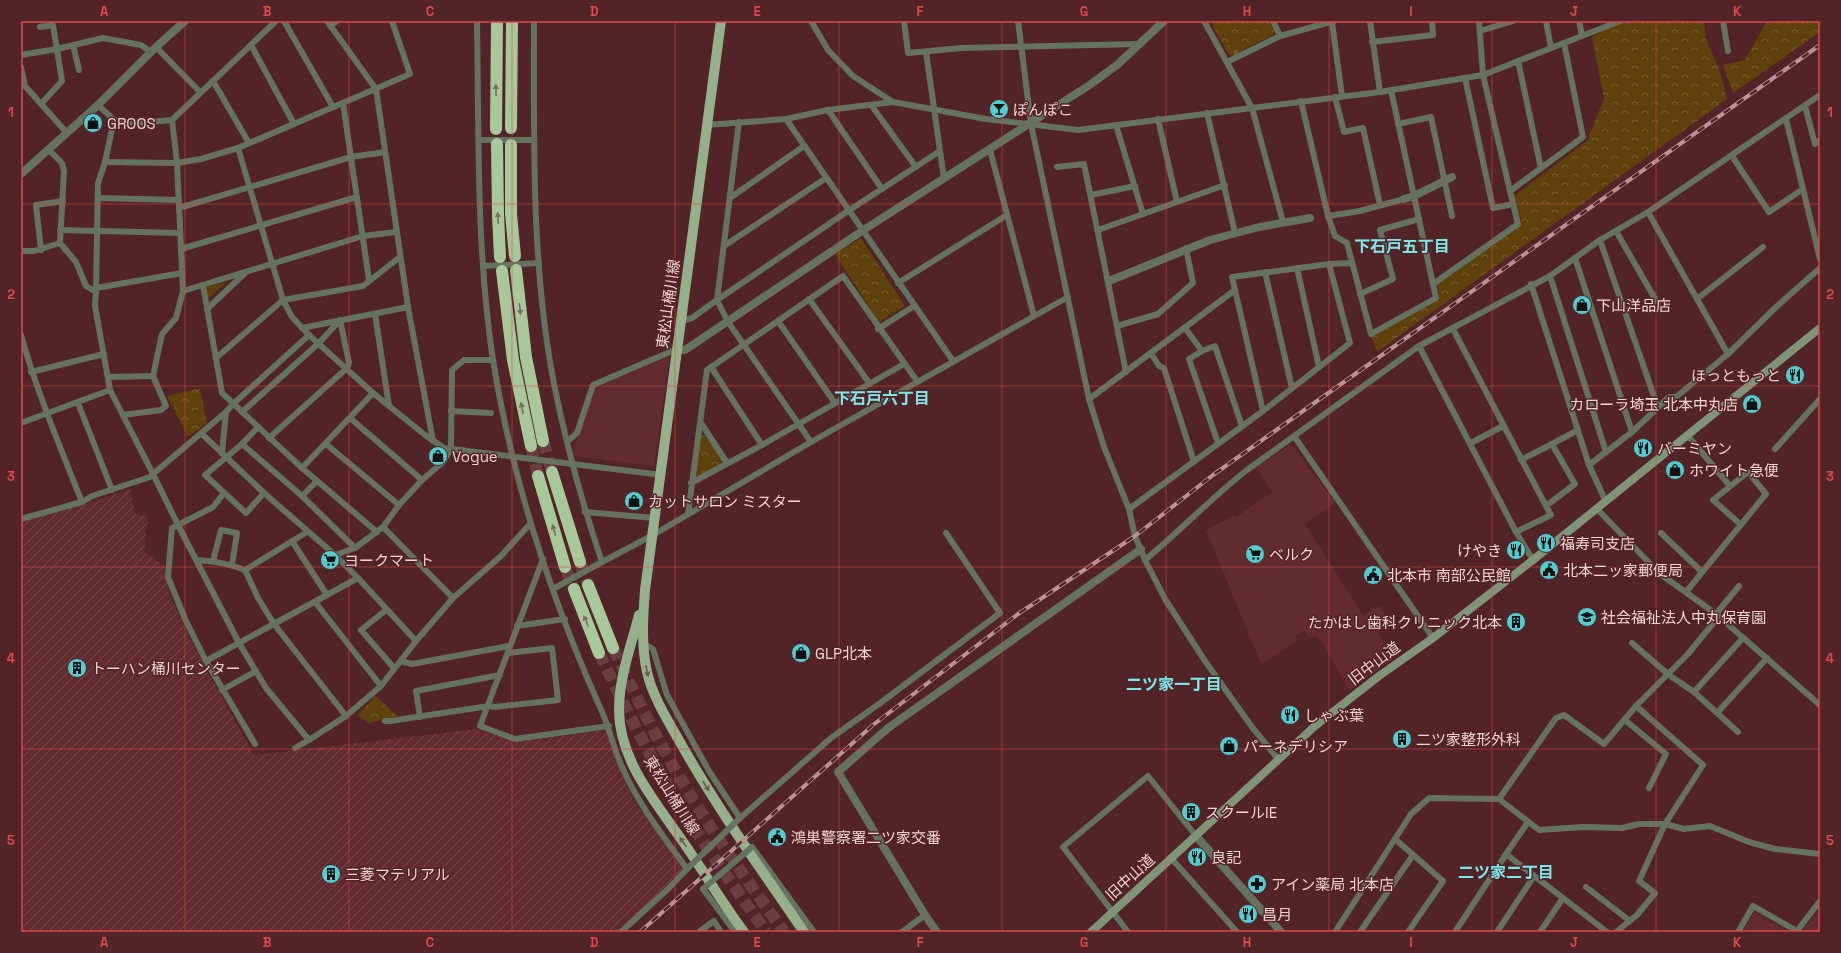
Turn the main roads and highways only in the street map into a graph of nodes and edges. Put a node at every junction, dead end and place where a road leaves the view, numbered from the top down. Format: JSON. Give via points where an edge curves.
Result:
{"nodes":[{"id":1,"x":497,"y":21,"type":"edge"},
{"id":2,"x":512,"y":21,"type":"edge"},
{"id":3,"x":721,"y":21,"type":"edge"},
{"id":4,"x":511,"y":128,"type":"dead end"},
{"id":5,"x":496,"y":129,"type":"dead end"},
{"id":6,"x":496,"y":144,"type":"dead end"},
{"id":7,"x":511,"y":144,"type":"dead end"},
{"id":8,"x":514,"y":256,"type":"dead end"},
{"id":9,"x":500,"y":257,"type":"dead end"},
{"id":10,"x":516,"y":270,"type":"dead end"},
{"id":11,"x":502,"y":271,"type":"dead end"},
{"id":12,"x":1820,"y":328,"type":"edge"},
{"id":13,"x":543,"y":440,"type":"tunnel mouth"},
{"id":14,"x":531,"y":446,"type":"tunnel mouth"},
{"id":15,"x":552,"y":472,"type":"tunnel mouth"},
{"id":16,"x":538,"y":476,"type":"tunnel mouth"},
{"id":17,"x":580,"y":562,"type":"tunnel mouth"},
{"id":18,"x":565,"y":567,"type":"tunnel mouth"},
{"id":19,"x":588,"y":585,"type":"tunnel mouth"},
{"id":20,"x":574,"y":589,"type":"tunnel mouth"},
{"id":21,"x":645,"y":590,"type":"junction"},
{"id":22,"x":613,"y":648,"type":"tunnel mouth"},
{"id":23,"x":599,"y":653,"type":"tunnel mouth"},
{"id":24,"x":744,"y":932,"type":"edge"},
{"id":25,"x":804,"y":932,"type":"edge"},
{"id":26,"x":1091,"y":932,"type":"edge"}],
"edges":[{"from":5,"to":1,"type":"highway","one_way":true},
{"from":2,"to":4,"type":"highway"},
{"from":3,"to":21,"type":"main road","name":"東松山桶川線"},
{"from":9,"to":6,"type":"highway","one_way":true},
{"from":7,"to":8,"type":"highway"},
{"from":10,"to":13,"type":"highway","one_way":true,"via":[[526,357]]},
{"from":14,"to":11,"type":"highway","one_way":true,"via":[[513,360]]},
{"from":12,"to":26,"type":"main road","name":"旧中山道","via":[[1597,510],[1315,726]]},
{"from":15,"to":17,"type":"highway"},
{"from":18,"to":16,"type":"highway","one_way":true},
{"from":19,"to":22,"type":"highway"},
{"from":23,"to":20,"type":"highway","one_way":true},
{"from":24,"to":21,"type":"main road","name":"東松山桶川線","one_way":true,"via":[[653,799],[633,766],[624,740],[619,711],[621,684]]},
{"from":21,"to":25,"type":"main road","name":"東松山桶川線","one_way":true,"via":[[643,643],[647,672],[656,697],[687,755]]}]}
